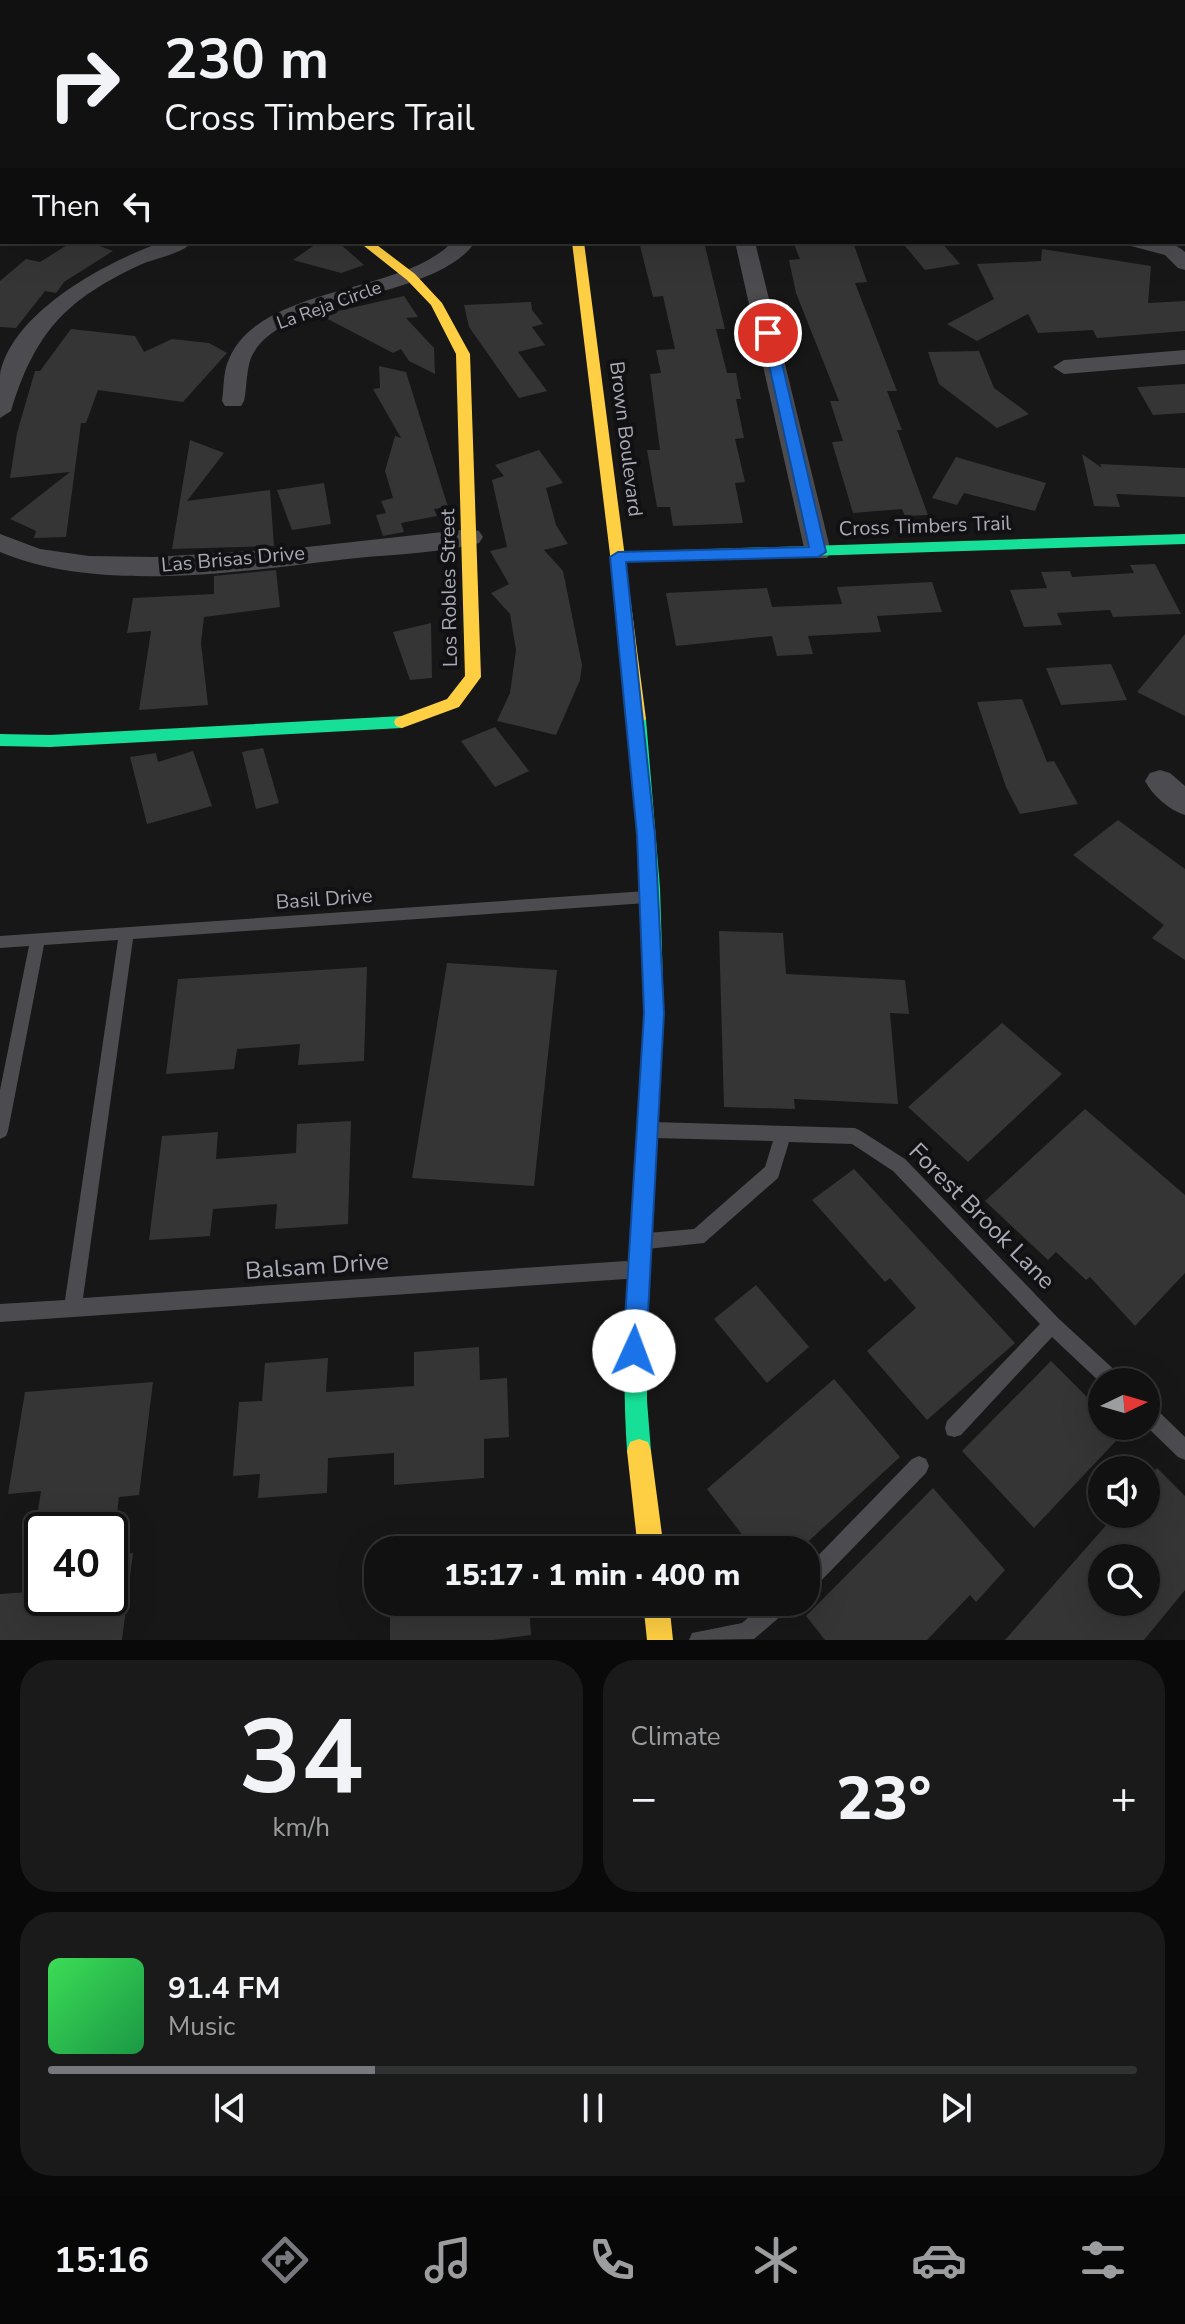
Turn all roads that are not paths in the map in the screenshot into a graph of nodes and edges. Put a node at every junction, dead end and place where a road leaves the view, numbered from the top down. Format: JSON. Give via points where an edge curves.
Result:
{"nodes":[{"id":1,"x":176,"y":244,"type":"edge"},
{"id":2,"x":368,"y":244,"type":"edge"},
{"id":3,"x":462,"y":244,"type":"edge"},
{"id":4,"x":578,"y":244,"type":"edge"},
{"id":5,"x":745,"y":244,"type":"edge"},
{"id":6,"x":1146,"y":244,"type":"edge"},
{"id":7,"x":1185,"y":264,"type":"edge"},
{"id":8,"x":412,"y":275,"type":"junction"},
{"id":9,"x":1185,"y":357,"type":"edge"},
{"id":10,"x":1064,"y":367,"type":"dead end"},
{"id":11,"x":233,"y":401,"type":"dead end"},
{"id":12,"x":0,"y":411,"type":"edge"},
{"id":13,"x":470,"y":537,"type":"junction"},
{"id":14,"x":1185,"y":539,"type":"edge"},
{"id":15,"x":0,"y":542,"type":"edge"},
{"id":16,"x":818,"y":552,"type":"junction"},
{"id":17,"x":618,"y":557,"type":"junction"},
{"id":18,"x":0,"y":740,"type":"edge"},
{"id":19,"x":1160,"y":781,"type":"dead end"},
{"id":20,"x":1185,"y":804,"type":"edge"},
{"id":21,"x":651,"y":897,"type":"junction"},
{"id":22,"x":126,"y":933,"type":"junction"},
{"id":23,"x":38,"y":939,"type":"junction"},
{"id":24,"x":0,"y":942,"type":"edge"},
{"id":25,"x":649,"y":1130,"type":"junction"},
{"id":26,"x":0,"y":1131,"type":"edge"},
{"id":27,"x":783,"y":1134,"type":"junction"},
{"id":28,"x":639,"y":1241,"type":"junction"},
{"id":29,"x":637,"y":1270,"type":"junction"},
{"id":30,"x":73,"y":1306,"type":"junction"},
{"id":31,"x":0,"y":1313,"type":"edge"},
{"id":32,"x":1052,"y":1324,"type":"junction"},
{"id":33,"x":1098,"y":1368,"type":"edge"},
{"id":34,"x":1160,"y":1426,"type":"edge"},
{"id":35,"x":954,"y":1428,"type":"dead end"},
{"id":36,"x":1185,"y":1450,"type":"edge"},
{"id":37,"x":919,"y":1466,"type":"dead end"},
{"id":38,"x":650,"y":1536,"type":"edge"},
{"id":39,"x":820,"y":1568,"type":"edge"},
{"id":40,"x":657,"y":1616,"type":"edge"},
{"id":41,"x":766,"y":1616,"type":"edge"},
{"id":42,"x":743,"y":1637,"type":"edge"},
{"id":43,"x":660,"y":1640,"type":"edge"},
{"id":44,"x":699,"y":1640,"type":"edge"}],
"edges":[{"from":1,"to":12,"type":"street","via":[[137,257],[46,318],[20,353]]},
{"from":2,"to":8,"type":"street","name":"Los Robles Street"},
{"from":3,"to":8,"type":"street","name":"La Reja Circle","via":[[446,260]]},
{"from":4,"to":17,"type":"street","name":"Brown Boulevard"},
{"from":5,"to":16,"type":"street"},
{"from":6,"to":7,"type":"street","via":[[1172,251]]},
{"from":8,"to":11,"type":"street","name":"La Reja Circle","via":[[303,310],[265,328],[241,357]]},
{"from":8,"to":13,"type":"street","name":"Los Robles Street","via":[[444,308],[463,354]]},
{"from":9,"to":10,"type":"street"},
{"from":13,"to":15,"type":"street","name":"Las Brisas Drive","via":[[125,566],[81,565],[11,550]]},
{"from":13,"to":18,"type":"street","name":"Los Robles Street","via":[[473,677],[453,703],[404,722]]},
{"from":14,"to":16,"type":"street","name":"Cross Timbers Trail"},
{"from":16,"to":17,"type":"street","name":"Cross Timbers Trail"},
{"from":17,"to":21,"type":"street","name":"Brown Boulevard"},
{"from":19,"to":20,"type":"street"},
{"from":21,"to":22,"type":"lane","name":"Basil Drive"},
{"from":21,"to":25,"type":"street","name":"Brown Boulevard"},
{"from":22,"to":23,"type":"lane","name":"Basil Drive"},
{"from":22,"to":30,"type":"lane"},
{"from":23,"to":24,"type":"lane","name":"Basil Drive"},
{"from":23,"to":26,"type":"lane"},
{"from":25,"to":27,"type":"lane","name":"Forest Brook Lane"},
{"from":25,"to":28,"type":"street","name":"Brown Boulevard"},
{"from":27,"to":28,"type":"lane","via":[[772,1172],[698,1237]]},
{"from":27,"to":32,"type":"lane","name":"Forest Brook Lane","via":[[855,1136],[899,1165]]},
{"from":28,"to":29,"type":"street","name":"Brown Boulevard"},
{"from":29,"to":30,"type":"lane","name":"Balsam Drive"},
{"from":29,"to":38,"type":"street","name":"Brown Boulevard","via":[[634,1378]]},
{"from":30,"to":31,"type":"lane","name":"Balsam Drive"},
{"from":32,"to":33,"type":"lane","name":"Forest Brook Lane"},
{"from":32,"to":35,"type":"lane"},
{"from":34,"to":36,"type":"lane"},
{"from":37,"to":39,"type":"lane"},
{"from":40,"to":43,"type":"street"},
{"from":41,"to":42,"type":"lane"},
{"from":42,"to":44,"type":"lane"}]}
